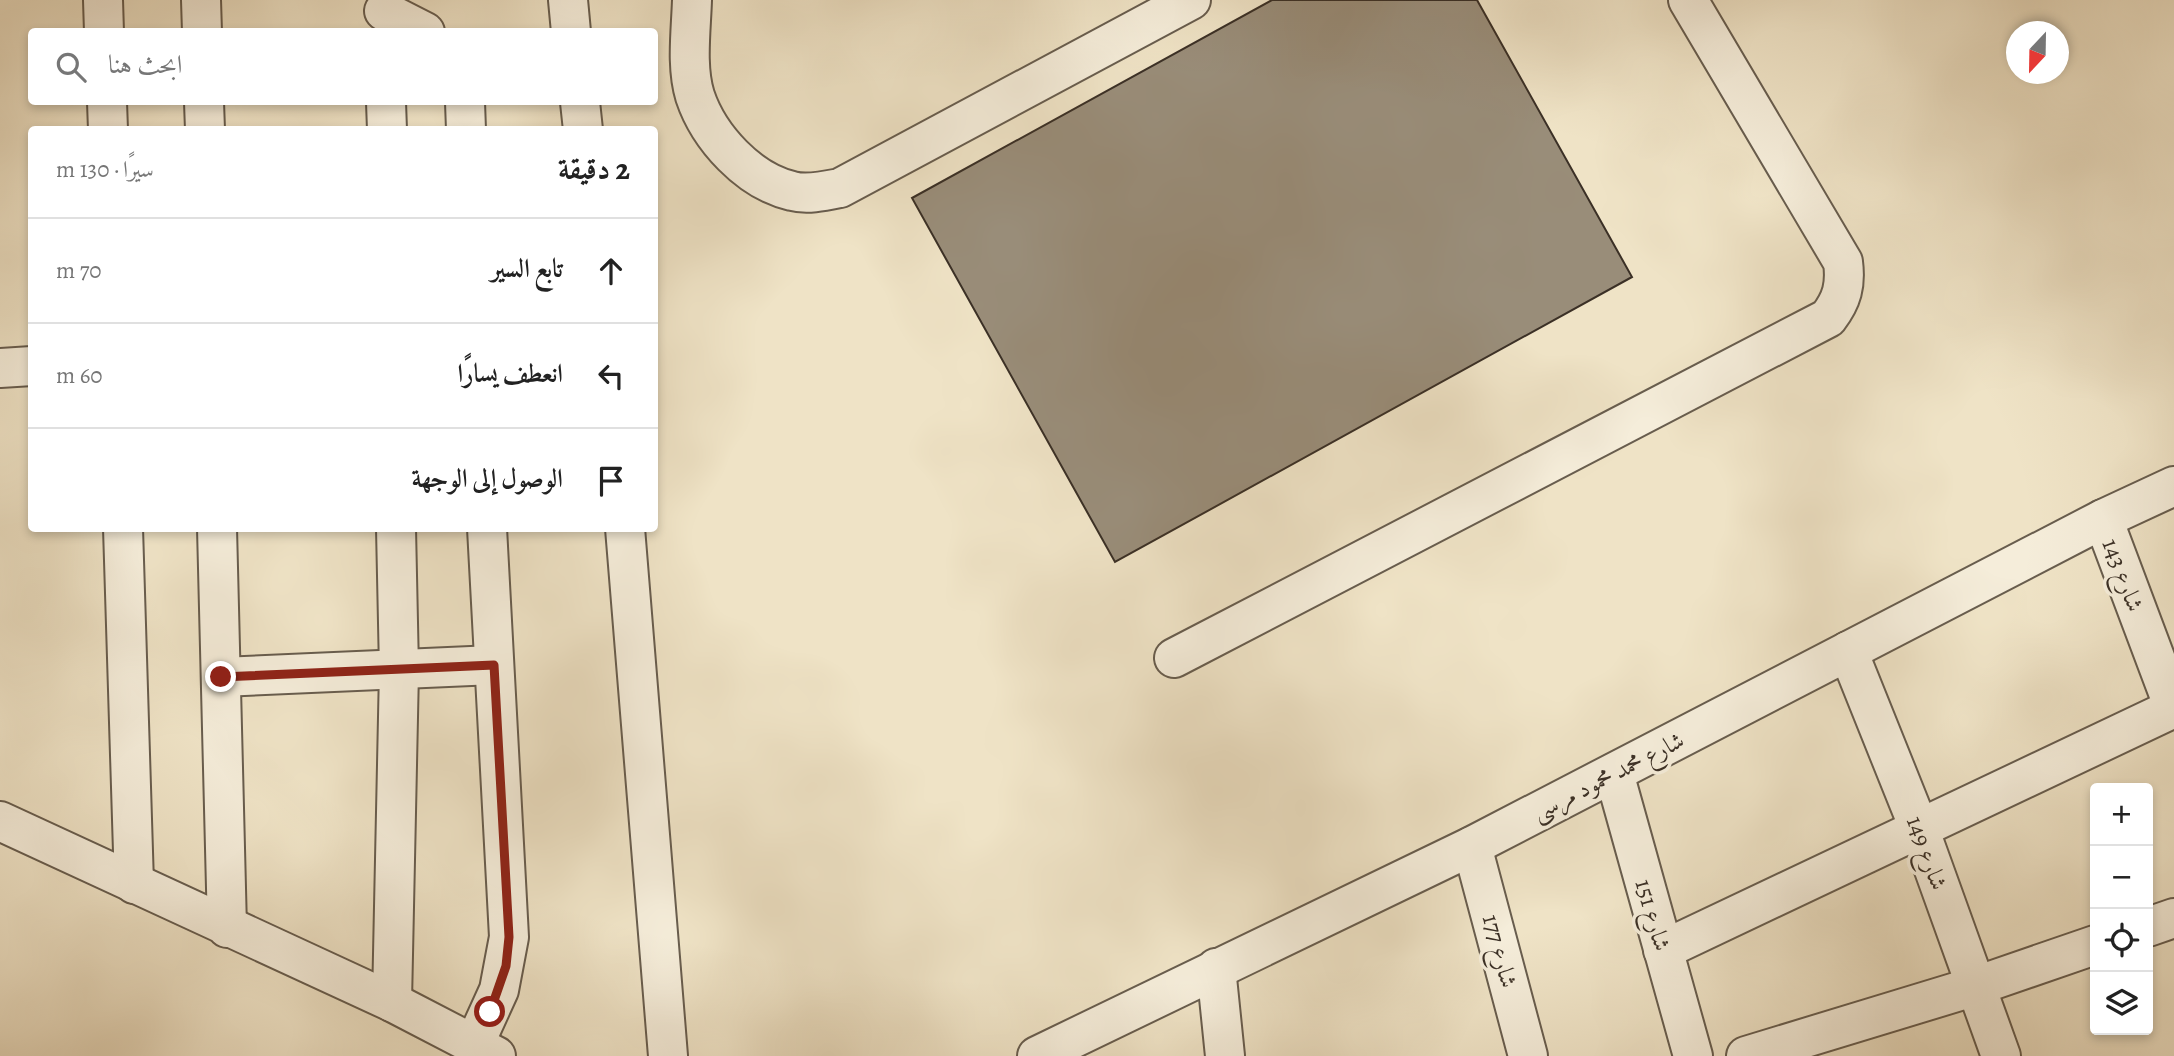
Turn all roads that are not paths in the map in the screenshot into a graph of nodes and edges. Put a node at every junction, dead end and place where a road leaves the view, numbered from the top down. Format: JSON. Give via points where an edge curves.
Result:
{"nodes":[{"id":1,"x":103,"y":0,"type":"edge"},
{"id":2,"x":201,"y":0,"type":"edge"},
{"id":3,"x":568,"y":0,"type":"edge"},
{"id":4,"x":692,"y":0,"type":"edge"},
{"id":5,"x":1191,"y":0,"type":"edge"},
{"id":6,"x":1688,"y":0,"type":"edge"},
{"id":7,"x":383,"y":14,"type":"edge"},
{"id":8,"x":104,"y":28,"type":"edge"},
{"id":9,"x":202,"y":28,"type":"edge"},
{"id":10,"x":416,"y":28,"type":"edge"},
{"id":11,"x":571,"y":28,"type":"edge"},
{"id":12,"x":107,"y":105,"type":"edge"},
{"id":13,"x":204,"y":105,"type":"edge"},
{"id":14,"x":386,"y":105,"type":"edge"},
{"id":15,"x":465,"y":105,"type":"edge"},
{"id":16,"x":580,"y":105,"type":"edge"},
{"id":17,"x":108,"y":126,"type":"edge"},
{"id":18,"x":205,"y":126,"type":"edge"},
{"id":19,"x":387,"y":126,"type":"edge"},
{"id":20,"x":466,"y":126,"type":"edge"},
{"id":21,"x":583,"y":126,"type":"edge"},
{"id":22,"x":28,"y":366,"type":"edge"},
{"id":23,"x":0,"y":368,"type":"edge"},
{"id":24,"x":2174,"y":485,"type":"edge"},
{"id":25,"x":2103,"y":519,"type":"junction"},
{"id":26,"x":123,"y":532,"type":"edge"},
{"id":27,"x":218,"y":532,"type":"edge"},
{"id":28,"x":396,"y":532,"type":"edge"},
{"id":29,"x":487,"y":532,"type":"edge"},
{"id":30,"x":625,"y":532,"type":"edge"},
{"id":31,"x":1848,"y":651,"type":"junction"},
{"id":32,"x":1174,"y":658,"type":"dead end"},
{"id":33,"x":494,"y":665,"type":"junction"},
{"id":34,"x":399,"y":670,"type":"junction"},
{"id":35,"x":221,"y":677,"type":"junction"},
{"id":36,"x":2174,"y":708,"type":"edge"},
{"id":37,"x":1614,"y":773,"type":"junction"},
{"id":38,"x":0,"y":821,"type":"edge"},
{"id":39,"x":1919,"y":828,"type":"junction"},
{"id":40,"x":1472,"y":846,"type":"junction"},
{"id":41,"x":134,"y":884,"type":"junction"},
{"id":42,"x":2174,"y":918,"type":"edge"},
{"id":43,"x":2153,"y":925,"type":"edge"},
{"id":44,"x":227,"y":928,"type":"junction"},
{"id":45,"x":2090,"y":947,"type":"edge"},
{"id":46,"x":1663,"y":950,"type":"junction"},
{"id":47,"x":1216,"y":968,"type":"junction"},
{"id":48,"x":1976,"y":986,"type":"junction"},
{"id":49,"x":392,"y":1002,"type":"junction"},
{"id":50,"x":485,"y":1050,"type":"edge"},
{"id":51,"x":668,"y":1056,"type":"edge"},
{"id":52,"x":1037,"y":1056,"type":"edge"},
{"id":53,"x":1225,"y":1056,"type":"edge"},
{"id":54,"x":1528,"y":1056,"type":"edge"},
{"id":55,"x":1693,"y":1056,"type":"edge"},
{"id":56,"x":1746,"y":1056,"type":"edge"},
{"id":57,"x":2001,"y":1056,"type":"edge"}],
"edges":[{"from":1,"to":8,"type":"street"},
{"from":2,"to":9,"type":"street"},
{"from":3,"to":11,"type":"street"},
{"from":4,"to":5,"type":"street","via":[[690,63],[695,96],[716,136],[744,166],[766,181],[793,191],[818,192],[840,188]]},
{"from":6,"to":32,"type":"street","via":[[1843,262],[1844,288],[1828,318]]},
{"from":7,"to":10,"type":"street"},
{"from":12,"to":17,"type":"street"},
{"from":13,"to":18,"type":"street"},
{"from":14,"to":19,"type":"street"},
{"from":15,"to":20,"type":"street"},
{"from":16,"to":21,"type":"street"},
{"from":22,"to":23,"type":"street"},
{"from":24,"to":25,"type":"street","name":"شارع محمد محمود مرسى"},
{"from":25,"to":31,"type":"street","name":"شارع محمد محمود مرسى"},
{"from":25,"to":36,"type":"street","name":"شارع 143"},
{"from":26,"to":41,"type":"street"},
{"from":27,"to":35,"type":"street"},
{"from":28,"to":34,"type":"street"},
{"from":29,"to":33,"type":"street"},
{"from":30,"to":51,"type":"street"},
{"from":31,"to":37,"type":"street","name":"شارع محمد محمود مرسى"},
{"from":31,"to":39,"type":"street","name":"شارع 149"},
{"from":33,"to":34,"type":"street"},
{"from":33,"to":50,"type":"street","via":[[509,937]]},
{"from":34,"to":35,"type":"street"},
{"from":34,"to":49,"type":"street"},
{"from":35,"to":44,"type":"street"},
{"from":36,"to":39,"type":"street"},
{"from":37,"to":40,"type":"street","name":"شارع محمد محمود مرسى"},
{"from":37,"to":46,"type":"street","name":"شارع 151"},
{"from":38,"to":41,"type":"street"},
{"from":39,"to":46,"type":"street"},
{"from":39,"to":48,"type":"street","name":"شارع 149"},
{"from":40,"to":47,"type":"street","name":"شارع محمد محمود مرسى"},
{"from":40,"to":54,"type":"street","name":"شارع 177"},
{"from":41,"to":44,"type":"street"},
{"from":42,"to":43,"type":"street"},
{"from":44,"to":49,"type":"street"},
{"from":45,"to":48,"type":"street"},
{"from":46,"to":55,"type":"street","name":"شارع 151"},
{"from":47,"to":52,"type":"street","name":"شارع محمد محمود مرسى"},
{"from":47,"to":53,"type":"street"},
{"from":48,"to":56,"type":"street"},
{"from":48,"to":57,"type":"street","name":"شارع 149"},
{"from":49,"to":50,"type":"street"}]}
